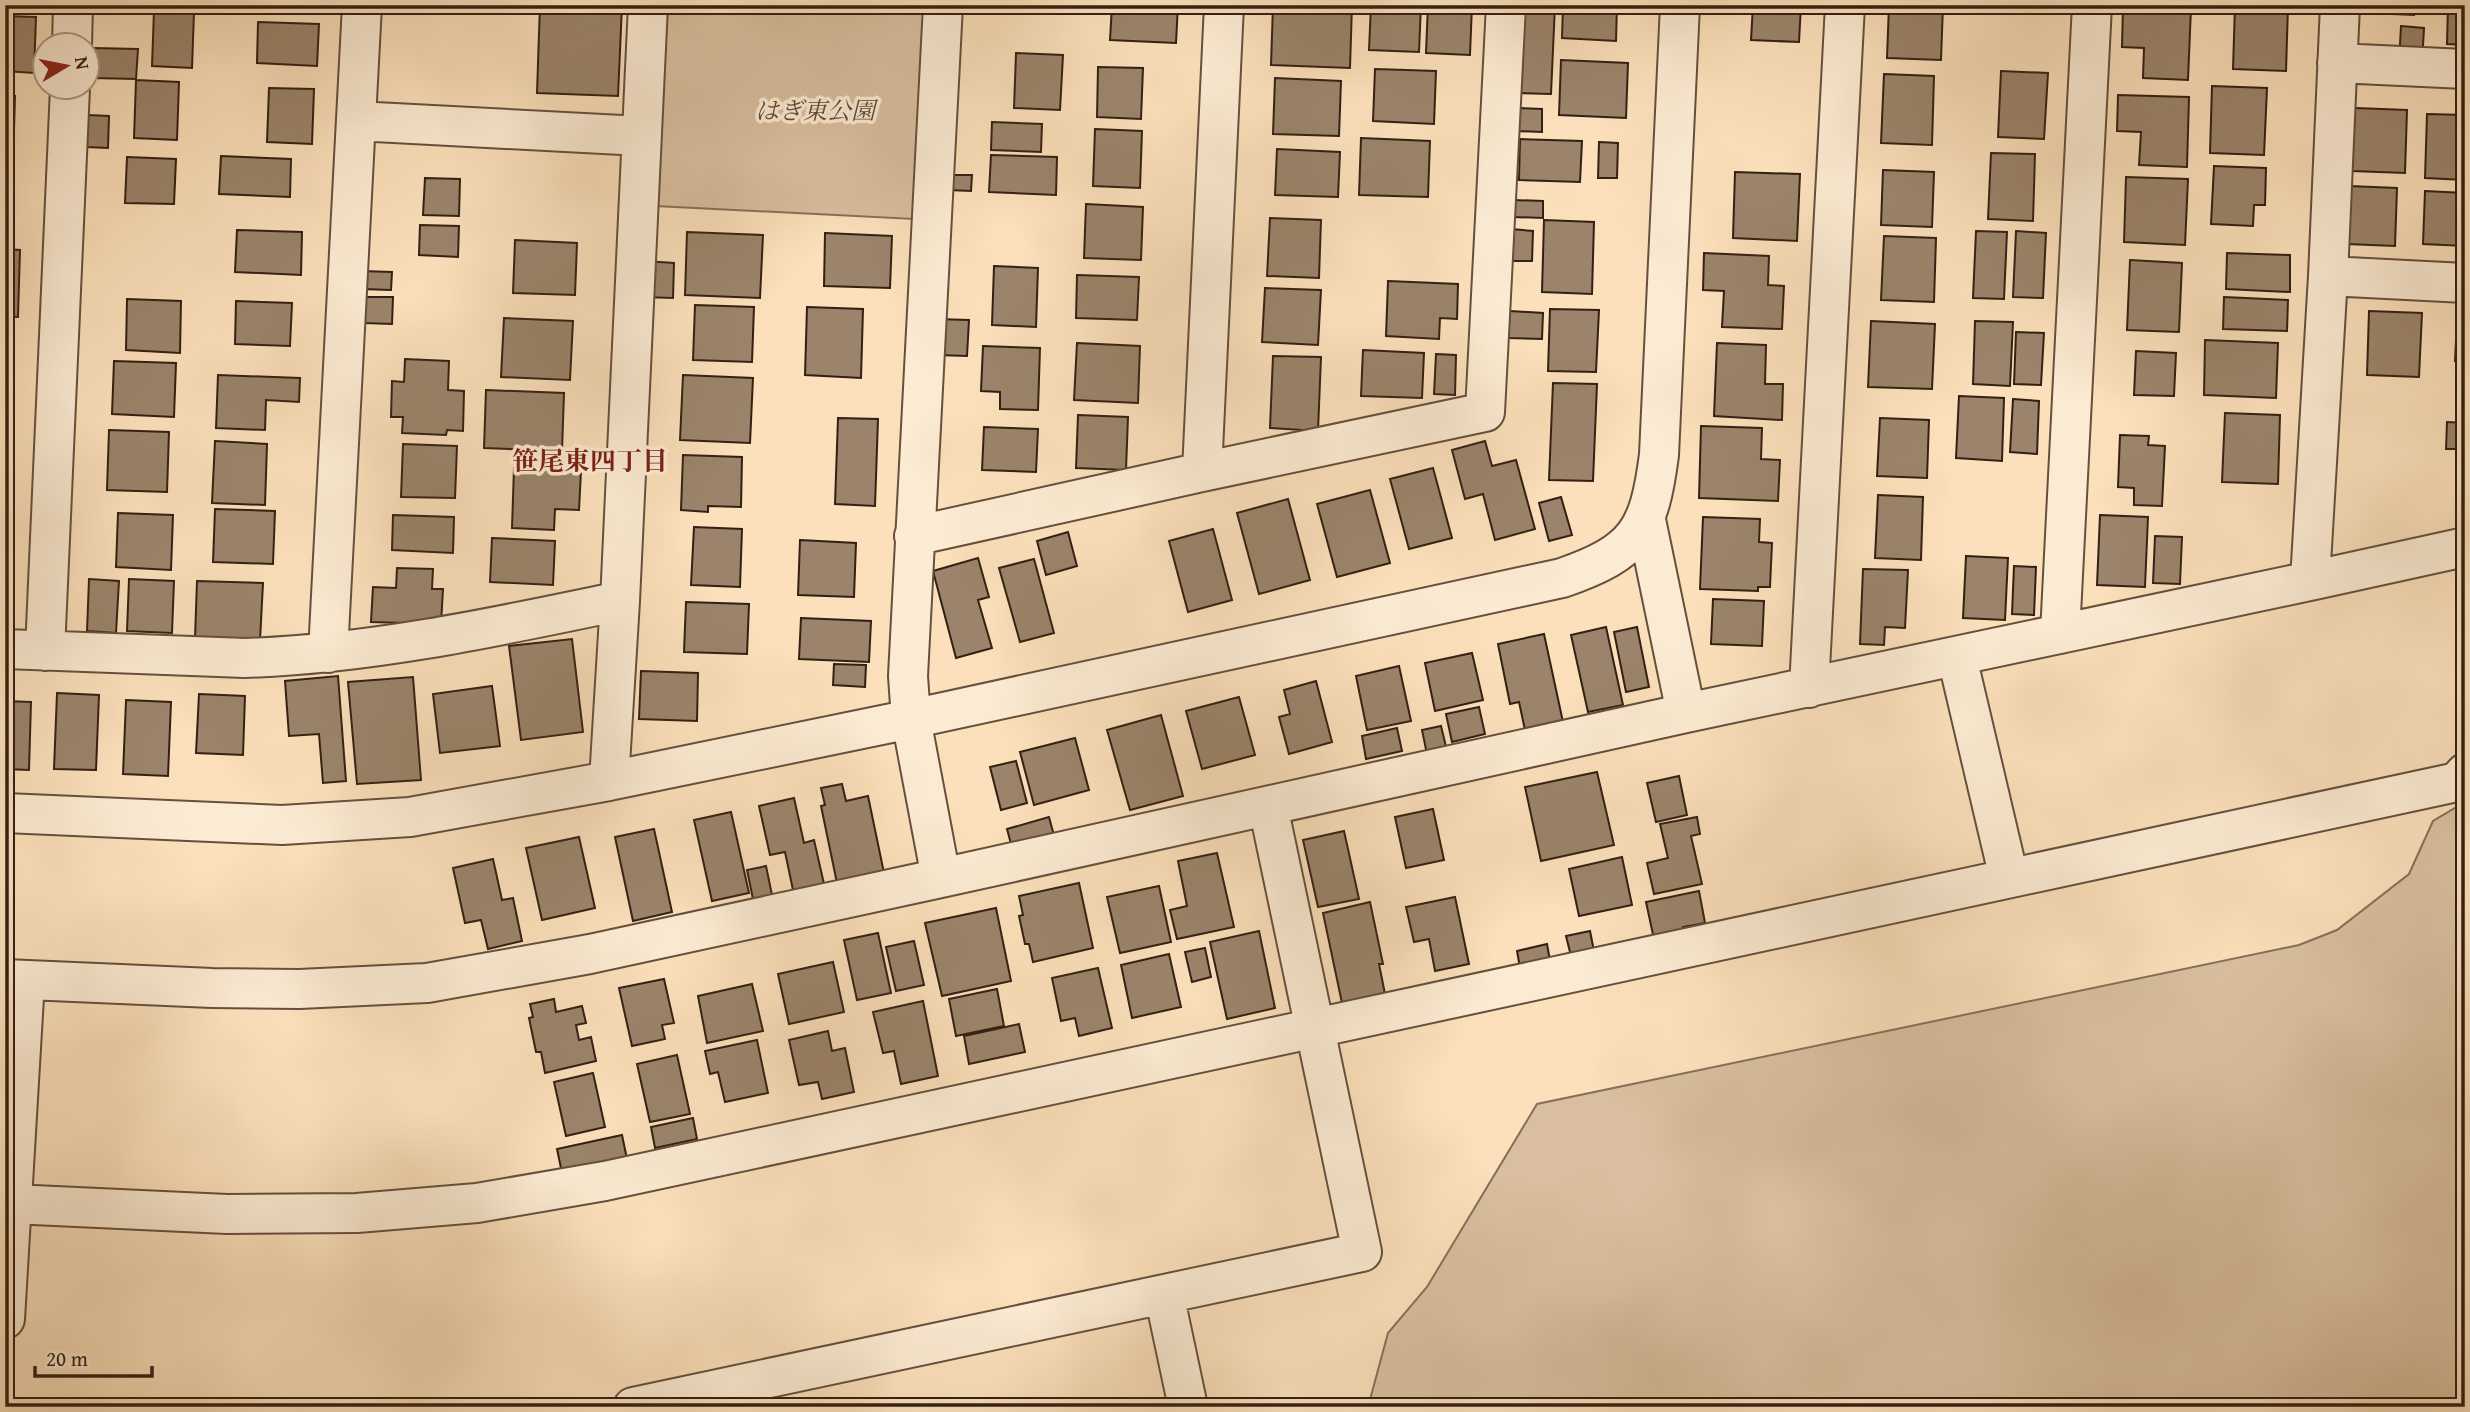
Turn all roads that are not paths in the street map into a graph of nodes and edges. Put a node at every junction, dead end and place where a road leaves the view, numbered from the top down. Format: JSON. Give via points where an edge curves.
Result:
{"nodes":[{"id":1,"x":73,"y":5,"type":"edge"},
{"id":2,"x":362,"y":5,"type":"edge"},
{"id":3,"x":648,"y":5,"type":"edge"},
{"id":4,"x":943,"y":5,"type":"edge"},
{"id":5,"x":1224,"y":5,"type":"edge"},
{"id":6,"x":1506,"y":5,"type":"edge"},
{"id":7,"x":1680,"y":5,"type":"edge"},
{"id":8,"x":1846,"y":5,"type":"edge"},
{"id":9,"x":2092,"y":5,"type":"edge"},
{"id":10,"x":2340,"y":5,"type":"edge"},
{"id":11,"x":72,"y":32,"type":"edge"},
{"id":12,"x":2337,"y":62,"type":"junction"},
{"id":13,"x":2465,"y":69,"type":"edge"},
{"id":14,"x":69,"y":102,"type":"edge"},
{"id":15,"x":356,"y":121,"type":"junction"},
{"id":16,"x":641,"y":135,"type":"junction"},
{"id":17,"x":2328,"y":276,"type":"junction"},
{"id":18,"x":2465,"y":283,"type":"edge"},
{"id":19,"x":1202,"y":472,"type":"junction"},
{"id":20,"x":1646,"y":520,"type":"junction"},
{"id":21,"x":914,"y":536,"type":"junction"},
{"id":22,"x":2465,"y":547,"type":"edge"},
{"id":23,"x":2310,"y":580,"type":"junction"},
{"id":24,"x":620,"y":601,"type":"junction"},
{"id":25,"x":2060,"y":634,"type":"junction"},
{"id":26,"x":5,"y":649,"type":"edge"},
{"id":27,"x":45,"y":651,"type":"junction"},
{"id":28,"x":328,"y":653,"type":"junction"},
{"id":29,"x":1957,"y":657,"type":"junction"},
{"id":30,"x":1809,"y":688,"type":"junction"},
{"id":31,"x":1686,"y":713,"type":"junction"},
{"id":32,"x":911,"y":719,"type":"junction"},
{"id":33,"x":2462,"y":778,"type":"edge"},
{"id":34,"x":609,"y":781,"type":"junction"},
{"id":35,"x":1268,"y":806,"type":"junction"},
{"id":36,"x":5,"y":813,"type":"edge"},
{"id":37,"x":941,"y":878,"type":"junction"},
{"id":38,"x":2009,"y":878,"type":"junction"},
{"id":39,"x":15,"y":979,"type":"edge"},
{"id":40,"x":1316,"y":1027,"type":"junction"},
{"id":41,"x":12,"y":1204,"type":"junction"},
{"id":42,"x":1164,"y":1293,"type":"junction"},
{"id":43,"x":5,"y":1319,"type":"edge"},
{"id":44,"x":633,"y":1407,"type":"edge"},
{"id":45,"x":1188,"y":1407,"type":"edge"}],
"edges":[{"from":1,"to":11,"type":"street"},
{"from":2,"to":15,"type":"street"},
{"from":3,"to":16,"type":"street"},
{"from":4,"to":21,"type":"street"},
{"from":5,"to":19,"type":"street"},
{"from":6,"to":19,"type":"street","via":[[1486,412]]},
{"from":7,"to":20,"type":"street","via":[[1659,455]]},
{"from":8,"to":30,"type":"street"},
{"from":9,"to":25,"type":"street"},
{"from":10,"to":12,"type":"street"},
{"from":12,"to":13,"type":"street"},
{"from":12,"to":17,"type":"street"},
{"from":14,"to":27,"type":"street"},
{"from":15,"to":16,"type":"street"},
{"from":15,"to":28,"type":"street"},
{"from":16,"to":24,"type":"street"},
{"from":17,"to":18,"type":"street"},
{"from":17,"to":23,"type":"street"},
{"from":19,"to":21,"type":"street"},
{"from":20,"to":31,"type":"street"},
{"from":20,"to":32,"type":"street","via":[[1626,546],[1608,559],[1562,578]]},
{"from":21,"to":32,"type":"street","via":[[908,676]]},
{"from":22,"to":23,"type":"street"},
{"from":23,"to":25,"type":"street"},
{"from":24,"to":28,"type":"street","via":[[473,631]]},
{"from":24,"to":34,"type":"street"},
{"from":25,"to":29,"type":"street"},
{"from":26,"to":27,"type":"street"},
{"from":27,"to":28,"type":"street","via":[[245,658]]},
{"from":29,"to":30,"type":"street"},
{"from":29,"to":38,"type":"street"},
{"from":30,"to":31,"type":"street"},
{"from":31,"to":35,"type":"street"},
{"from":32,"to":34,"type":"street"},
{"from":32,"to":37,"type":"street"},
{"from":33,"to":38,"type":"street"},
{"from":34,"to":36,"type":"street","via":[[434,814],[347,822],[282,825]]},
{"from":35,"to":37,"type":"street"},
{"from":35,"to":40,"type":"street"},
{"from":37,"to":39,"type":"street","via":[[590,954],[427,983],[299,989]]},
{"from":38,"to":40,"type":"street"},
{"from":39,"to":41,"type":"street"},
{"from":40,"to":41,"type":"street","via":[[710,1160],[477,1203],[281,1214]]},
{"from":40,"to":42,"type":"street","via":[[1362,1252]]},
{"from":41,"to":43,"type":"street"},
{"from":42,"to":44,"type":"street"},
{"from":42,"to":45,"type":"street"}]}
